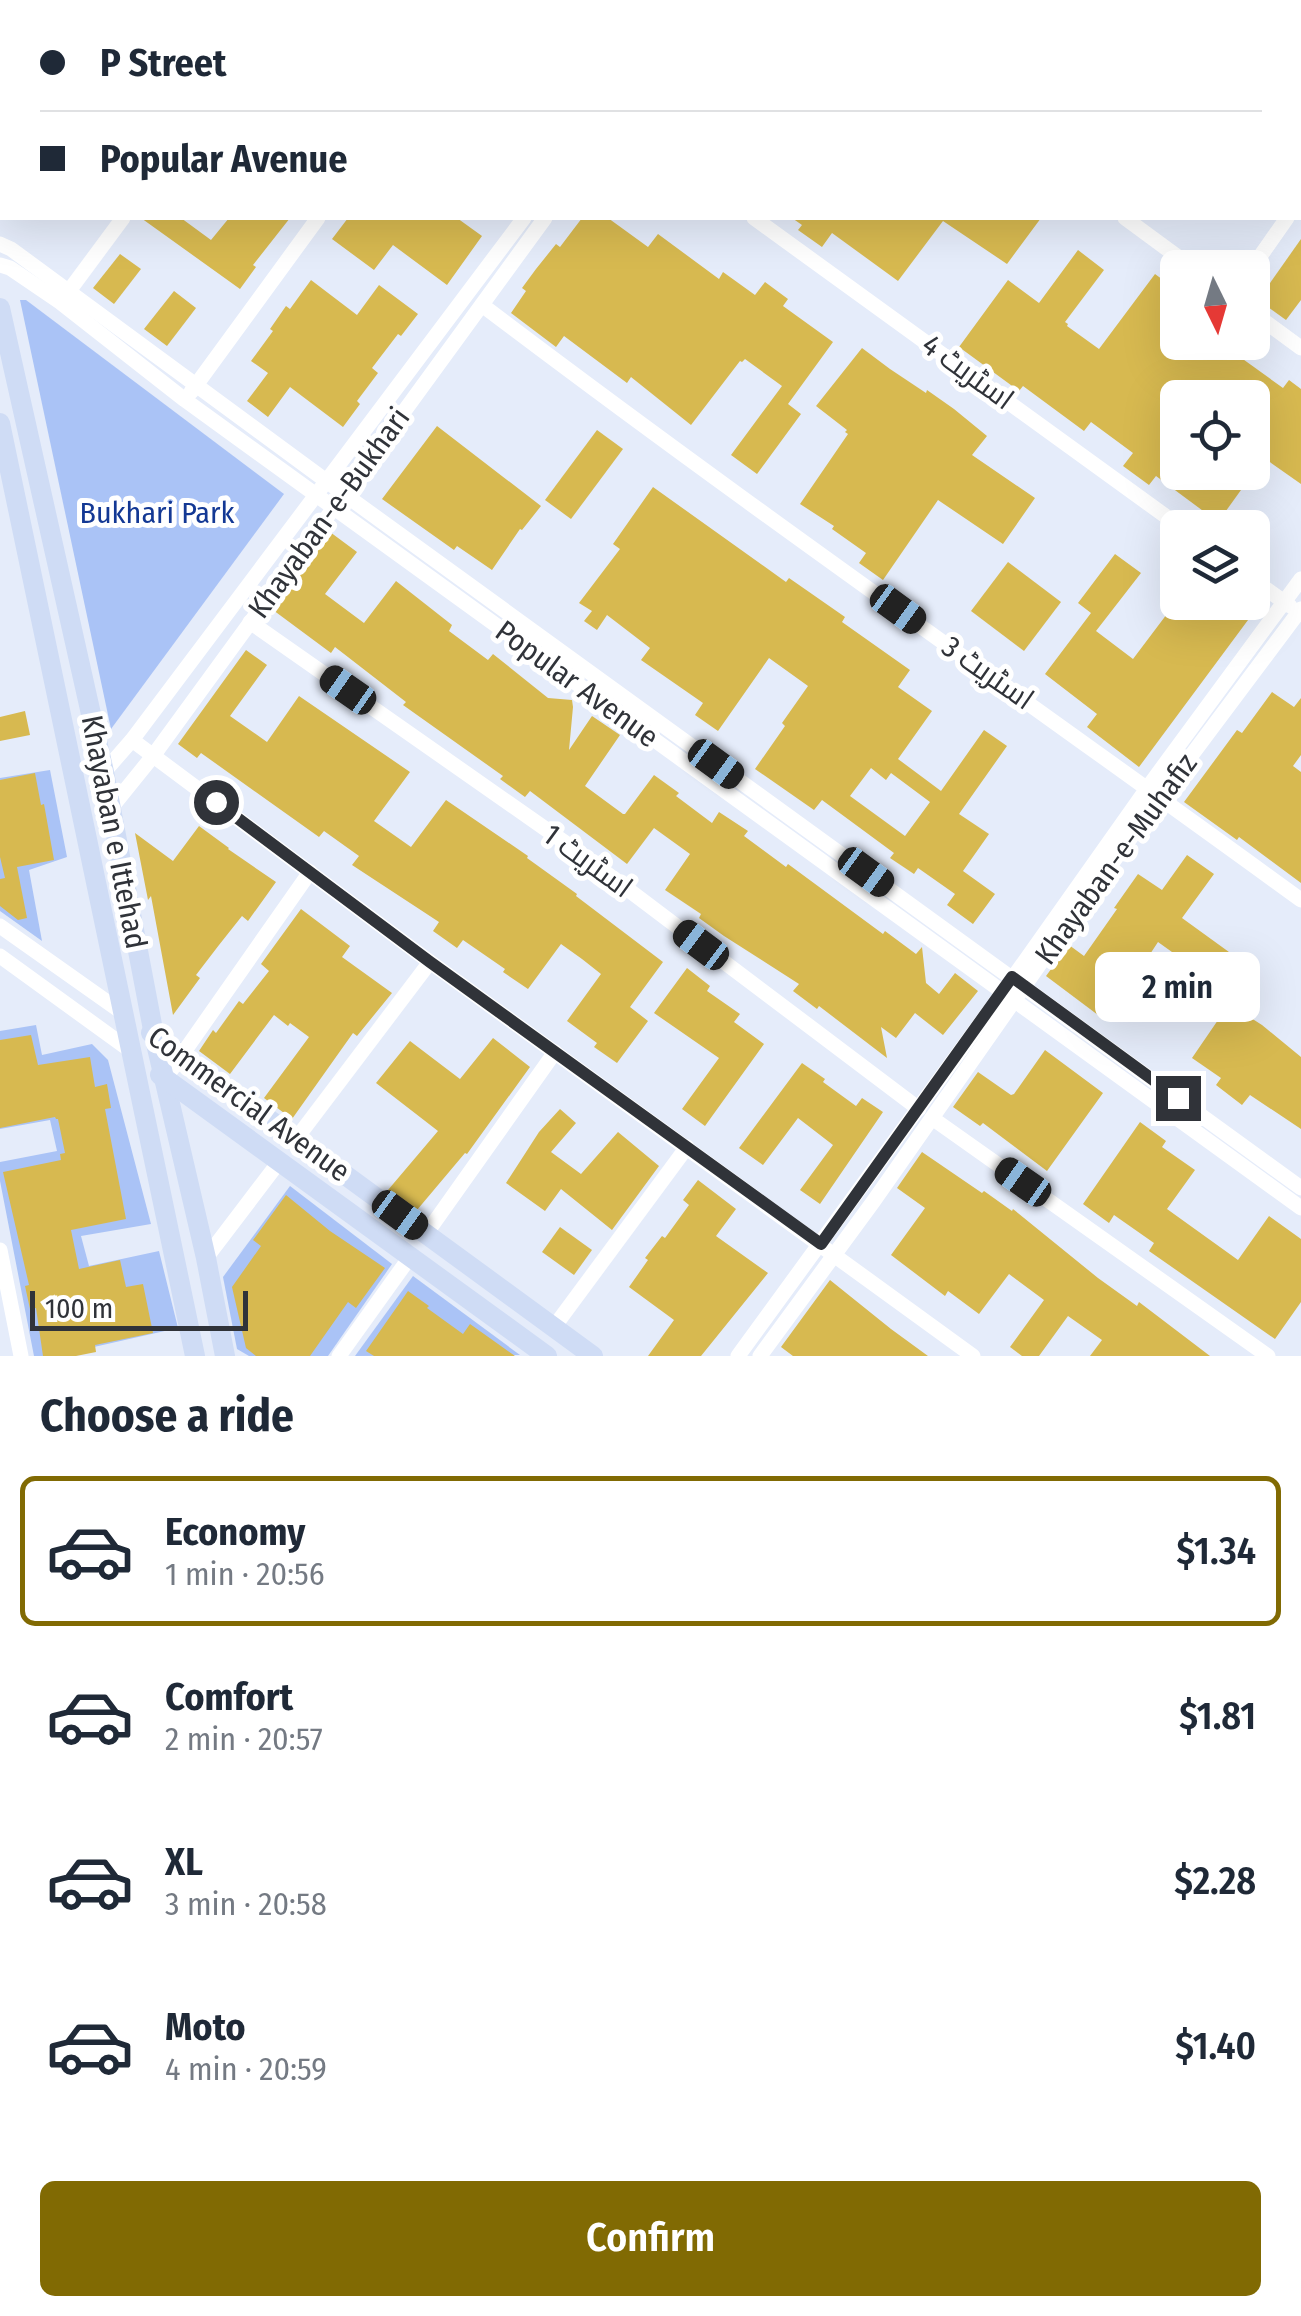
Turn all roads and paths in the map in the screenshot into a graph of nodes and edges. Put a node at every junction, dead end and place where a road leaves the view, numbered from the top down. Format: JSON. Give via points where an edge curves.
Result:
{"nodes":[{"id":1,"x":121,"y":220,"type":"edge"},
{"id":2,"x":317,"y":220,"type":"edge"},
{"id":3,"x":523,"y":220,"type":"edge"},
{"id":4,"x":544,"y":220,"type":"edge"},
{"id":5,"x":757,"y":220,"type":"edge"},
{"id":6,"x":1128,"y":220,"type":"edge"},
{"id":7,"x":1286,"y":220,"type":"edge"},
{"id":8,"x":0,"y":244,"type":"edge"},
{"id":9,"x":1169,"y":250,"type":"edge"},
{"id":10,"x":1265,"y":250,"type":"edge"},
{"id":11,"x":0,"y":264,"type":"edge"},
{"id":12,"x":64,"y":296,"type":"junction"},
{"id":13,"x":482,"y":305,"type":"junction"},
{"id":14,"x":0,"y":308,"type":"edge"},
{"id":15,"x":1270,"y":325,"type":"edge"},
{"id":16,"x":1301,"y":348,"type":"edge"},
{"id":17,"x":197,"y":384,"type":"junction"},
{"id":18,"x":184,"y":400,"type":"junction"},
{"id":19,"x":0,"y":422,"type":"edge"},
{"id":20,"x":327,"y":481,"type":"junction"},
{"id":21,"x":344,"y":494,"type":"junction"},
{"id":22,"x":316,"y":495,"type":"junction"},
{"id":23,"x":333,"y":508,"type":"junction"},
{"id":24,"x":1160,"y":512,"type":"edge"},
{"id":25,"x":1301,"y":579,"type":"edge"},
{"id":26,"x":1270,"y":592,"type":"edge"},
{"id":27,"x":1284,"y":602,"type":"junction"},
{"id":28,"x":1300,"y":612,"type":"edge"},
{"id":29,"x":250,"y":622,"type":"junction"},
{"id":30,"x":132,"y":740,"type":"junction"},
{"id":31,"x":154,"y":756,"type":"junction"},
{"id":32,"x":104,"y":772,"type":"junction"},
{"id":33,"x":1154,"y":792,"type":"junction"},
{"id":34,"x":111,"y":808,"type":"junction"},
{"id":35,"x":310,"y":872,"type":"junction"},
{"id":36,"x":1301,"y":900,"type":"edge"},
{"id":37,"x":0,"y":926,"type":"edge"},
{"id":38,"x":0,"y":956,"type":"edge"},
{"id":39,"x":430,"y":962,"type":"junction"},
{"id":40,"x":1013,"y":989,"type":"junction"},
{"id":41,"x":123,"y":1013,"type":"junction"},
{"id":42,"x":154,"y":1034,"type":"junction"},
{"id":43,"x":131,"y":1051,"type":"junction"},
{"id":44,"x":556,"y":1052,"type":"junction"},
{"id":45,"x":182,"y":1055,"type":"junction"},
{"id":46,"x":164,"y":1078,"type":"junction"},
{"id":47,"x":925,"y":1113,"type":"junction"},
{"id":48,"x":296,"y":1139,"type":"junction"},
{"id":49,"x":687,"y":1147,"type":"junction"},
{"id":50,"x":279,"y":1162,"type":"junction"},
{"id":51,"x":1301,"y":1188,"type":"edge"},
{"id":52,"x":1301,"y":1208,"type":"edge"},
{"id":53,"x":426,"y":1234,"type":"junction"},
{"id":54,"x":827,"y":1249,"type":"junction"},
{"id":55,"x":0,"y":1250,"type":"edge"},
{"id":56,"x":410,"y":1257,"type":"junction"},
{"id":57,"x":206,"y":1258,"type":"junction"},
{"id":58,"x":554,"y":1327,"type":"junction"},
{"id":59,"x":538,"y":1354,"type":"edge"},
{"id":60,"x":21,"y":1356,"type":"edge"},
{"id":61,"x":196,"y":1356,"type":"edge"},
{"id":62,"x":225,"y":1356,"type":"edge"},
{"id":63,"x":339,"y":1356,"type":"edge"},
{"id":64,"x":593,"y":1356,"type":"edge"},
{"id":65,"x":738,"y":1356,"type":"edge"},
{"id":66,"x":760,"y":1356,"type":"edge"},
{"id":67,"x":974,"y":1356,"type":"edge"},
{"id":68,"x":1268,"y":1356,"type":"edge"}],
"edges":[{"from":1,"to":12,"type":"street"},
{"from":2,"to":17,"type":"street"},
{"from":3,"to":20,"type":"street","name":"Khayaban-e-Bukhari"},
{"from":4,"to":13,"type":"street","name":"Khayaban-e-Bukhari"},
{"from":5,"to":24,"type":"street","name":"اسٹریٹ 4"},
{"from":6,"to":9,"type":"street"},
{"from":7,"to":10,"type":"street"},
{"from":8,"to":12,"type":"street","name":"Popular Avenue"},
{"from":11,"to":12,"type":"street","name":"Popular Avenue"},
{"from":12,"to":17,"type":"street","name":"Popular Avenue"},
{"from":12,"to":18,"type":"street","name":"Popular Avenue"},
{"from":13,"to":21,"type":"street","name":"Khayaban-e-Bukhari"},
{"from":13,"to":33,"type":"street","name":"اسٹریٹ 3"},
{"from":14,"to":32,"type":"main road","name":"Khayaban e Ittehad"},
{"from":15,"to":16,"type":"street"},
{"from":17,"to":18,"type":"street"},
{"from":17,"to":20,"type":"street","name":"Popular Avenue"},
{"from":18,"to":22,"type":"street","name":"Popular Avenue"},
{"from":19,"to":41,"type":"main road","name":"Khayaban e Ittehad"},
{"from":20,"to":21,"type":"street","name":"Popular Avenue"},
{"from":20,"to":22,"type":"street","name":"Khayaban-e-Bukhari"},
{"from":21,"to":23,"type":"street","name":"Khayaban-e-Bukhari"},
{"from":21,"to":40,"type":"street","name":"Popular Avenue"},
{"from":22,"to":23,"type":"street","name":"Popular Avenue"},
{"from":22,"to":30,"type":"street","name":"Khayaban-e-Bukhari"},
{"from":23,"to":29,"type":"street","name":"Khayaban-e-Bukhari"},
{"from":23,"to":40,"type":"street","name":"Popular Avenue"},
{"from":25,"to":27,"type":"street","name":"Khayaban-e-Muhafiz"},
{"from":26,"to":27,"type":"street"},
{"from":27,"to":28,"type":"street"},
{"from":27,"to":33,"type":"street","name":"Khayaban-e-Muhafiz"},
{"from":28,"to":33,"type":"street","name":"Khayaban-e-Muhafiz"},
{"from":29,"to":31,"type":"street","name":"Khayaban-e-Bukhari"},
{"from":29,"to":47,"type":"street","name":"اسٹریٹ 1","via":[[577,851]]},
{"from":30,"to":31,"type":"street"},
{"from":30,"to":32,"type":"street","name":"Khayaban-e-Bukhari"},
{"from":31,"to":34,"type":"street","name":"Khayaban-e-Bukhari"},
{"from":31,"to":35,"type":"street"},
{"from":32,"to":34,"type":"main road","name":"Khayaban e Ittehad"},
{"from":33,"to":36,"type":"street","name":"اسٹریٹ 3"},
{"from":33,"to":40,"type":"street","name":"Khayaban-e-Muhafiz"},
{"from":34,"to":42,"type":"main road","name":"Khayaban e Ittehad"},
{"from":35,"to":39,"type":"street"},
{"from":35,"to":45,"type":"street"},
{"from":37,"to":41,"type":"street","name":"Commercial Avenue"},
{"from":38,"to":43,"type":"street","name":"Commercial Avenue"},
{"from":39,"to":44,"type":"street"},
{"from":39,"to":48,"type":"street"},
{"from":40,"to":47,"type":"street","name":"Khayaban-e-Muhafiz"},
{"from":40,"to":51,"type":"street","name":"Popular Avenue"},
{"from":40,"to":52,"type":"street","name":"Popular Avenue"},
{"from":41,"to":42,"type":"main road","name":"Commercial Avenue"},
{"from":41,"to":43,"type":"main road","name":"Khayaban e Ittehad"},
{"from":42,"to":45,"type":"main road","name":"Commercial Avenue"},
{"from":42,"to":46,"type":"main road","name":"Khayaban e Ittehad"},
{"from":43,"to":46,"type":"main road","name":"Commercial Avenue"},
{"from":43,"to":61,"type":"main road","name":"Khayaban e Ittehad"},
{"from":44,"to":49,"type":"street"},
{"from":44,"to":53,"type":"street"},
{"from":45,"to":46,"type":"street"},
{"from":45,"to":48,"type":"main road","name":"Commercial Avenue"},
{"from":46,"to":50,"type":"main road","name":"Commercial Avenue"},
{"from":46,"to":57,"type":"main road","name":"Khayaban e Ittehad"},
{"from":47,"to":54,"type":"street","name":"Khayaban-e-Muhafiz"},
{"from":47,"to":68,"type":"street","name":"اسٹریٹ 1"},
{"from":48,"to":53,"type":"main road","name":"Commercial Avenue"},
{"from":49,"to":54,"type":"street"},
{"from":49,"to":58,"type":"street"},
{"from":50,"to":56,"type":"main road","name":"Commercial Avenue"},
{"from":50,"to":57,"type":"street"},
{"from":53,"to":58,"type":"main road","name":"Commercial Avenue"},
{"from":54,"to":65,"type":"street"},
{"from":54,"to":66,"type":"street","name":"Khayaban-e-Muhafiz"},
{"from":54,"to":67,"type":"street"},
{"from":55,"to":60,"type":"street"},
{"from":56,"to":59,"type":"main road","name":"Commercial Avenue"},
{"from":56,"to":63,"type":"street"},
{"from":57,"to":62,"type":"main road","name":"Khayaban e Ittehad"},
{"from":58,"to":64,"type":"main road","name":"Commercial Avenue"}]}
